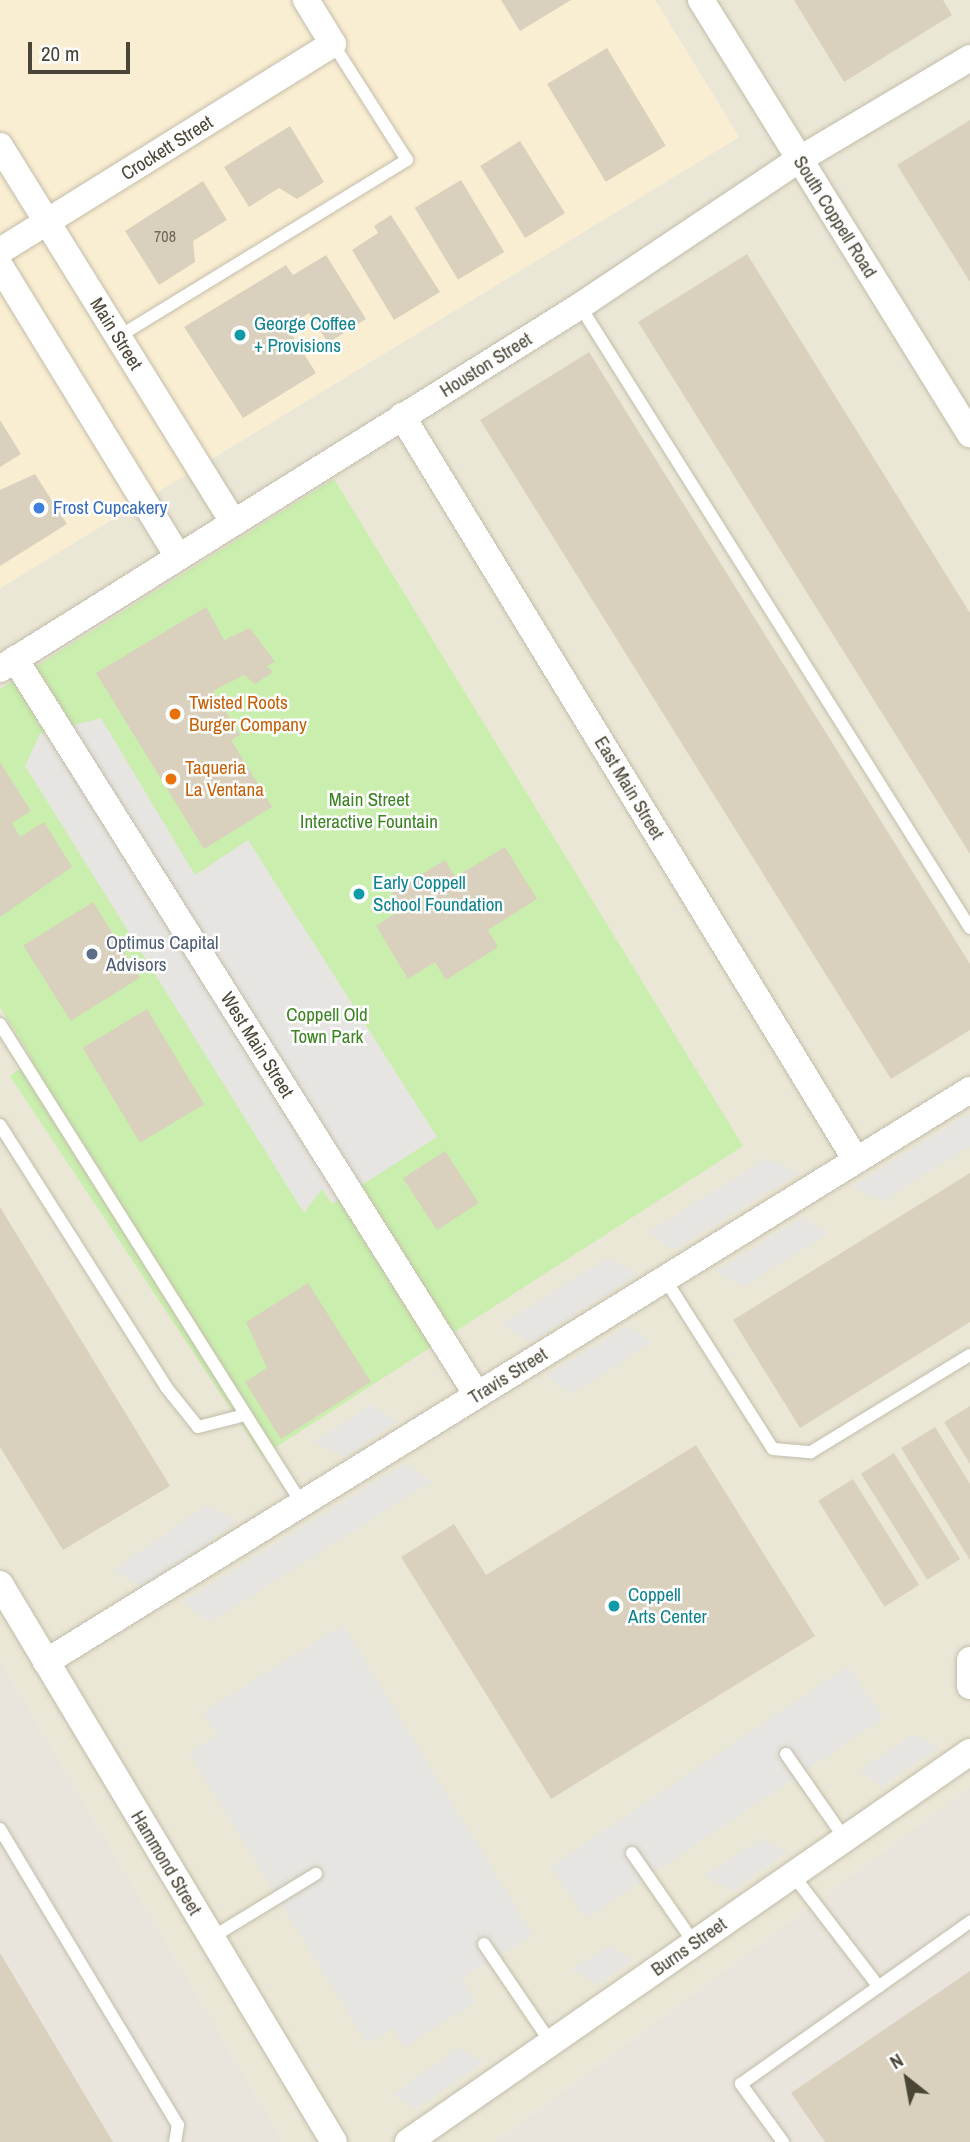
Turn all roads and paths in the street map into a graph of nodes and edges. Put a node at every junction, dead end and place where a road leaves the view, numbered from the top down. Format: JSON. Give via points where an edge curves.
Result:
{"nodes":[{"id":1,"x":306,"y":0,"type":"edge"},
{"id":2,"x":701,"y":0,"type":"edge"},
{"id":3,"x":333,"y":44,"type":"junction"},
{"id":4,"x":970,"y":58,"type":"edge"},
{"id":5,"x":0,"y":146,"type":"edge"},
{"id":6,"x":800,"y":159,"type":"junction"},
{"id":7,"x":47,"y":223,"type":"junction"},
{"id":8,"x":0,"y":251,"type":"edge"},
{"id":9,"x":0,"y":266,"type":"edge"},
{"id":10,"x":580,"y":306,"type":"junction"},
{"id":11,"x":118,"y":337,"type":"junction"},
{"id":12,"x":402,"y":416,"type":"junction"},
{"id":13,"x":970,"y":434,"type":"edge"},
{"id":14,"x":233,"y":522,"type":"junction"},
{"id":15,"x":177,"y":555,"type":"junction"},
{"id":16,"x":8,"y":664,"type":"edge"},
{"id":17,"x":970,"y":928,"type":"edge"},
{"id":18,"x":0,"y":1024,"type":"edge"},
{"id":19,"x":970,"y":1090,"type":"edge"},
{"id":20,"x":0,"y":1125,"type":"edge"},
{"id":21,"x":856,"y":1160,"type":"junction"},
{"id":22,"x":665,"y":1279,"type":"junction"},
{"id":23,"x":970,"y":1355,"type":"edge"},
{"id":24,"x":477,"y":1395,"type":"junction"},
{"id":25,"x":246,"y":1415,"type":"junction"},
{"id":26,"x":302,"y":1504,"type":"junction"},
{"id":27,"x":0,"y":1584,"type":"edge"},
{"id":28,"x":970,"y":1660,"type":"edge"},
{"id":29,"x":46,"y":1662,"type":"junction"},
{"id":30,"x":970,"y":1686,"type":"edge"},
{"id":31,"x":786,"y":1754,"type":"dead end"},
{"id":32,"x":969,"y":1756,"type":"edge"},
{"id":33,"x":0,"y":1829,"type":"edge"},
{"id":34,"x":845,"y":1839,"type":"junction"},
{"id":35,"x":632,"y":1853,"type":"dead end"},
{"id":36,"x":316,"y":1874,"type":"dead end"},
{"id":37,"x":793,"y":1875,"type":"junction"},
{"id":38,"x":970,"y":1922,"type":"edge"},
{"id":39,"x":211,"y":1938,"type":"junction"},
{"id":40,"x":694,"y":1943,"type":"junction"},
{"id":41,"x":484,"y":1944,"type":"dead end"},
{"id":42,"x":878,"y":1987,"type":"junction"},
{"id":43,"x":551,"y":2043,"type":"junction"},
{"id":44,"x":175,"y":2142,"type":"edge"},
{"id":45,"x":334,"y":2142,"type":"edge"},
{"id":46,"x":408,"y":2142,"type":"edge"},
{"id":47,"x":783,"y":2142,"type":"edge"}],
"edges":[{"from":1,"to":3,"type":"street"},
{"from":2,"to":6,"type":"street","name":"South Coppell Road"},
{"from":3,"to":7,"type":"street","name":"Crockett Street"},
{"from":3,"to":11,"type":"lane","via":[[407,160]]},
{"from":4,"to":6,"type":"street","name":"Houston Street"},
{"from":5,"to":7,"type":"street","name":"Main Street"},
{"from":6,"to":10,"type":"street","name":"Houston Street"},
{"from":6,"to":13,"type":"street","name":"South Coppell Road"},
{"from":7,"to":8,"type":"street","name":"Crockett Street"},
{"from":7,"to":11,"type":"street","name":"Main Street"},
{"from":9,"to":15,"type":"street"},
{"from":10,"to":12,"type":"street","name":"Houston Street"},
{"from":10,"to":17,"type":"lane"},
{"from":11,"to":14,"type":"street","name":"Main Street"},
{"from":12,"to":14,"type":"street","name":"Houston Street"},
{"from":12,"to":21,"type":"street","name":"East Main Street"},
{"from":14,"to":15,"type":"street","name":"Houston Street"},
{"from":15,"to":16,"type":"street","name":"Houston Street"},
{"from":16,"to":24,"type":"street","name":"West Main Street"},
{"from":18,"to":25,"type":"lane"},
{"from":19,"to":21,"type":"street","name":"Travis Street"},
{"from":20,"to":25,"type":"lane","via":[[166,1387],[198,1427]]},
{"from":21,"to":22,"type":"street","name":"Travis Street"},
{"from":22,"to":23,"type":"lane","via":[[773,1449],[811,1452]]},
{"from":22,"to":24,"type":"street","name":"Travis Street"},
{"from":24,"to":26,"type":"street","name":"Travis Street"},
{"from":25,"to":26,"type":"lane"},
{"from":26,"to":29,"type":"street","name":"Travis Street"},
{"from":27,"to":29,"type":"street","name":"Hammond Street"},
{"from":28,"to":30,"type":"street"},
{"from":29,"to":39,"type":"street","name":"Hammond Street"},
{"from":31,"to":34,"type":"lane"},
{"from":32,"to":34,"type":"street","name":"Burns Street"},
{"from":33,"to":44,"type":"lane","via":[[178,2125]]},
{"from":34,"to":37,"type":"street","name":"Burns Street"},
{"from":35,"to":40,"type":"lane"},
{"from":36,"to":39,"type":"lane"},
{"from":37,"to":40,"type":"street","name":"Burns Street"},
{"from":37,"to":42,"type":"lane"},
{"from":38,"to":42,"type":"lane"},
{"from":39,"to":45,"type":"street","name":"Hammond Street"},
{"from":40,"to":43,"type":"street","name":"Burns Street"},
{"from":41,"to":43,"type":"lane"},
{"from":42,"to":47,"type":"lane","via":[[741,2084]]},
{"from":43,"to":46,"type":"street","name":"Burns Street"}]}
